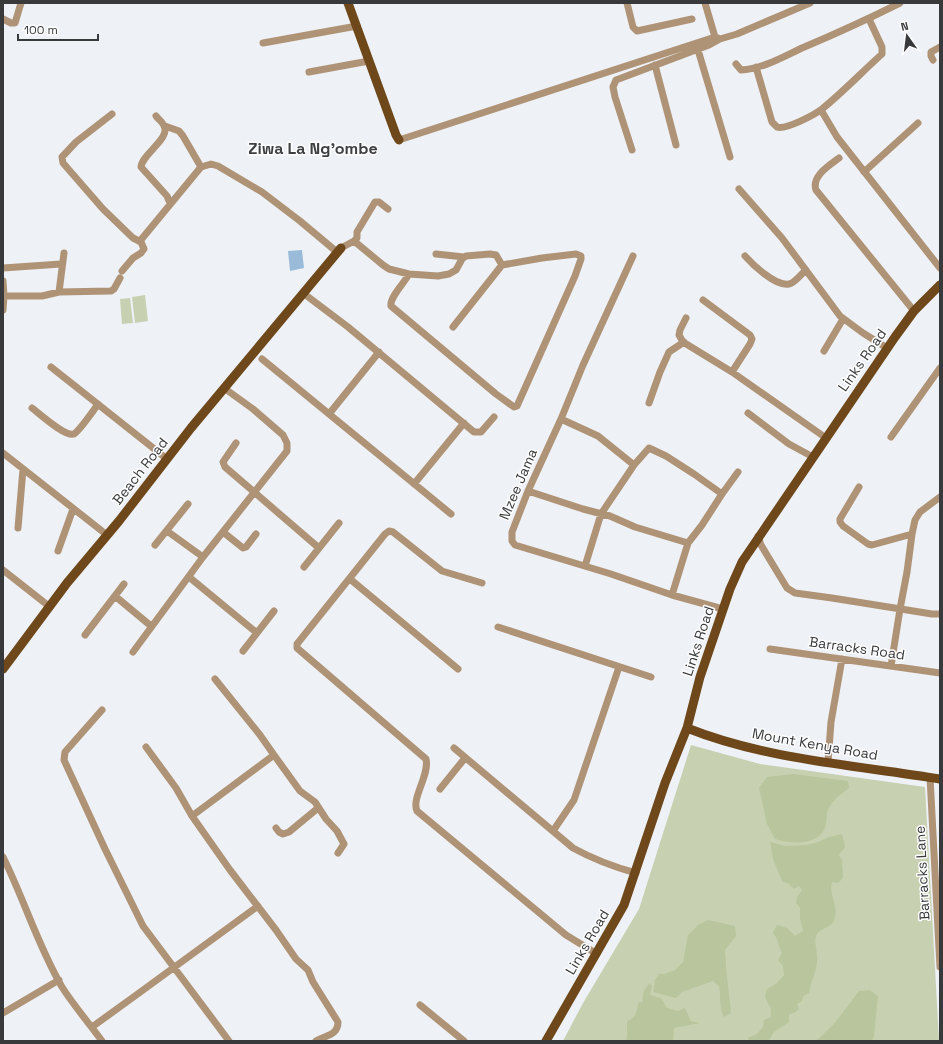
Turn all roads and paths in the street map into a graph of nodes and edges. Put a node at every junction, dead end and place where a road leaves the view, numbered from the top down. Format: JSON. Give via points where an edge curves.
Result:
{"nodes":[{"id":1,"x":20,"y":3,"type":"edge"},
{"id":2,"x":348,"y":3,"type":"edge"},
{"id":3,"x":627,"y":3,"type":"edge"},
{"id":4,"x":705,"y":3,"type":"edge"},
{"id":5,"x":810,"y":3,"type":"edge"},
{"id":6,"x":900,"y":3,"type":"edge"},
{"id":7,"x":692,"y":18,"type":"dead end"},
{"id":8,"x":3,"y":19,"type":"edge"},
{"id":9,"x":869,"y":19,"type":"junction"},
{"id":10,"x":356,"y":26,"type":"junction"},
{"id":11,"x":717,"y":38,"type":"junction"},
{"id":12,"x":263,"y":43,"type":"dead end"},
{"id":13,"x":940,"y":47,"type":"edge"},
{"id":14,"x":698,"y":50,"type":"junction"},
{"id":15,"x":933,"y":60,"type":"dead end"},
{"id":16,"x":369,"y":61,"type":"junction"},
{"id":17,"x":736,"y":64,"type":"dead end"},
{"id":18,"x":655,"y":65,"type":"junction"},
{"id":19,"x":756,"y":68,"type":"junction"},
{"id":20,"x":309,"y":72,"type":"dead end"},
{"id":21,"x":821,"y":110,"type":"junction"},
{"id":22,"x":112,"y":114,"type":"dead end"},
{"id":23,"x":156,"y":116,"type":"dead end"},
{"id":24,"x":918,"y":123,"type":"dead end"},
{"id":25,"x":165,"y":126,"type":"junction"},
{"id":26,"x":399,"y":140,"type":"joint"},
{"id":27,"x":676,"y":144,"type":"dead end"},
{"id":28,"x":632,"y":150,"type":"dead end"},
{"id":29,"x":730,"y":157,"type":"dead end"},
{"id":30,"x":839,"y":158,"type":"dead end"},
{"id":31,"x":201,"y":167,"type":"junction"},
{"id":32,"x":864,"y":172,"type":"junction"},
{"id":33,"x":739,"y":189,"type":"dead end"},
{"id":34,"x":170,"y":203,"type":"junction"},
{"id":35,"x":388,"y":209,"type":"dead end"},
{"id":36,"x":140,"y":241,"type":"junction"},
{"id":37,"x":354,"y":241,"type":"junction"},
{"id":38,"x":339,"y":250,"type":"junction"},
{"id":39,"x":64,"y":253,"type":"dead end"},
{"id":40,"x":436,"y":254,"type":"dead end"},
{"id":41,"x":633,"y":256,"type":"dead end"},
{"id":42,"x":745,"y":256,"type":"dead end"},
{"id":43,"x":464,"y":257,"type":"junction"},
{"id":44,"x":61,"y":264,"type":"junction"},
{"id":45,"x":502,"y":265,"type":"junction"},
{"id":46,"x":3,"y":268,"type":"edge"},
{"id":47,"x":940,"y":268,"type":"edge"},
{"id":48,"x":806,"y":270,"type":"junction"},
{"id":49,"x":409,"y":274,"type":"junction"},
{"id":50,"x":3,"y":281,"type":"edge"},
{"id":51,"x":940,"y":285,"type":"edge"},
{"id":52,"x":58,"y":292,"type":"junction"},
{"id":53,"x":303,"y":292,"type":"junction"},
{"id":54,"x":4,"y":296,"type":"junction"},
{"id":55,"x":703,"y":300,"type":"dead end"},
{"id":56,"x":3,"y":310,"type":"edge"},
{"id":57,"x":914,"y":311,"type":"junction"},
{"id":58,"x":686,"y":318,"type":"dead end"},
{"id":59,"x":843,"y":319,"type":"junction"},
{"id":60,"x":454,"y":327,"type":"dead end"},
{"id":61,"x":684,"y":342,"type":"junction"},
{"id":62,"x":887,"y":348,"type":"junction"},
{"id":63,"x":824,"y":351,"type":"dead end"},
{"id":64,"x":379,"y":352,"type":"junction"},
{"id":65,"x":262,"y":359,"type":"dead end"},
{"id":66,"x":50,"y":367,"type":"dead end"},
{"id":67,"x":940,"y":368,"type":"edge"},
{"id":68,"x":732,"y":372,"type":"junction"},
{"id":69,"x":224,"y":388,"type":"junction"},
{"id":70,"x":649,"y":403,"type":"dead end"},
{"id":71,"x":98,"y":404,"type":"junction"},
{"id":72,"x":32,"y":408,"type":"dead end"},
{"id":73,"x":748,"y":413,"type":"dead end"},
{"id":74,"x":329,"y":414,"type":"junction"},
{"id":75,"x":494,"y":417,"type":"dead end"},
{"id":76,"x":561,"y":419,"type":"junction"},
{"id":77,"x":464,"y":423,"type":"junction"},
{"id":78,"x":891,"y":437,"type":"dead end"},
{"id":79,"x":826,"y":438,"type":"junction"},
{"id":80,"x":236,"y":443,"type":"dead end"},
{"id":81,"x":3,"y":453,"type":"edge"},
{"id":82,"x":813,"y":457,"type":"junction"},
{"id":83,"x":167,"y":459,"type":"junction"},
{"id":84,"x":634,"y":465,"type":"junction"},
{"id":85,"x":23,"y":469,"type":"junction"},
{"id":86,"x":738,"y":472,"type":"dead end"},
{"id":87,"x":414,"y":484,"type":"junction"},
{"id":88,"x":859,"y":487,"type":"dead end"},
{"id":89,"x":528,"y":491,"type":"junction"},
{"id":90,"x":254,"y":492,"type":"junction"},
{"id":91,"x":722,"y":494,"type":"junction"},
{"id":92,"x":940,"y":496,"type":"edge"},
{"id":93,"x":188,"y":504,"type":"dead end"},
{"id":94,"x":73,"y":509,"type":"junction"},
{"id":95,"x":451,"y":514,"type":"dead end"},
{"id":96,"x":601,"y":514,"type":"junction"},
{"id":97,"x":339,"y":523,"type":"dead end"},
{"id":98,"x":18,"y":528,"type":"dead end"},
{"id":99,"x":167,"y":531,"type":"junction"},
{"id":100,"x":223,"y":532,"type":"junction"},
{"id":101,"x":256,"y":534,"type":"dead end"},
{"id":102,"x":912,"y":534,"type":"junction"},
{"id":103,"x":107,"y":535,"type":"junction"},
{"id":104,"x":758,"y":536,"type":"junction"},
{"id":105,"x":688,"y":543,"type":"junction"},
{"id":106,"x":155,"y":545,"type":"dead end"},
{"id":107,"x":319,"y":548,"type":"junction"},
{"id":108,"x":58,"y":551,"type":"dead end"},
{"id":109,"x":203,"y":558,"type":"junction"},
{"id":110,"x":585,"y":566,"type":"junction"},
{"id":111,"x":304,"y":567,"type":"dead end"},
{"id":112,"x":3,"y":570,"type":"edge"},
{"id":113,"x":189,"y":577,"type":"junction"},
{"id":114,"x":350,"y":578,"type":"junction"},
{"id":115,"x":482,"y":583,"type":"dead end"},
{"id":116,"x":124,"y":584,"type":"dead end"},
{"id":117,"x":672,"y":595,"type":"junction"},
{"id":118,"x":115,"y":596,"type":"junction"},
{"id":119,"x":50,"y":607,"type":"junction"},
{"id":120,"x":723,"y":609,"type":"junction"},
{"id":121,"x":900,"y":609,"type":"junction"},
{"id":122,"x":274,"y":611,"type":"dead end"},
{"id":123,"x":940,"y":614,"type":"edge"},
{"id":124,"x":151,"y":626,"type":"junction"},
{"id":125,"x":498,"y":627,"type":"dead end"},
{"id":126,"x":257,"y":633,"type":"junction"},
{"id":127,"x":85,"y":635,"type":"dead end"},
{"id":128,"x":770,"y":649,"type":"dead end"},
{"id":129,"x":133,"y":652,"type":"dead end"},
{"id":130,"x":243,"y":652,"type":"dead end"},
{"id":131,"x":842,"y":659,"type":"junction"},
{"id":132,"x":891,"y":666,"type":"junction"},
{"id":133,"x":619,"y":667,"type":"junction"},
{"id":134,"x":3,"y":669,"type":"edge"},
{"id":135,"x":458,"y":669,"type":"dead end"},
{"id":136,"x":940,"y":673,"type":"edge"},
{"id":137,"x":651,"y":677,"type":"dead end"},
{"id":138,"x":215,"y":679,"type":"dead end"},
{"id":139,"x":102,"y":710,"type":"dead end"},
{"id":140,"x":687,"y":728,"type":"junction"},
{"id":141,"x":146,"y":747,"type":"dead end"},
{"id":142,"x":454,"y":748,"type":"dead end"},
{"id":143,"x":274,"y":755,"type":"junction"},
{"id":144,"x":465,"y":758,"type":"junction"},
{"id":145,"x":828,"y":762,"type":"junction"},
{"id":146,"x":930,"y":777,"type":"junction"},
{"id":147,"x":940,"y":779,"type":"edge"},
{"id":148,"x":440,"y":789,"type":"dead end"},
{"id":149,"x":318,"y":808,"type":"junction"},
{"id":150,"x":192,"y":816,"type":"junction"},
{"id":151,"x":276,"y":828,"type":"dead end"},
{"id":152,"x":553,"y":831,"type":"junction"},
{"id":153,"x":338,"y":853,"type":"dead end"},
{"id":154,"x":3,"y":856,"type":"edge"},
{"id":155,"x":636,"y":873,"type":"junction"},
{"id":156,"x":258,"y":906,"type":"junction"},
{"id":157,"x":597,"y":954,"type":"junction"},
{"id":158,"x":940,"y":967,"type":"edge"},
{"id":159,"x":174,"y":968,"type":"junction"},
{"id":160,"x":58,"y":980,"type":"junction"},
{"id":161,"x":420,"y":1005,"type":"dead end"},
{"id":162,"x":3,"y":1012,"type":"edge"},
{"id":163,"x":92,"y":1027,"type":"junction"},
{"id":164,"x":102,"y":1041,"type":"edge"},
{"id":165,"x":229,"y":1041,"type":"edge"},
{"id":166,"x":316,"y":1041,"type":"edge"},
{"id":167,"x":464,"y":1041,"type":"edge"},
{"id":168,"x":546,"y":1041,"type":"edge"}],
"edges":[{"from":1,"to":8,"type":"street","via":[[15,23]]},
{"from":2,"to":10,"type":"main road"},
{"from":3,"to":7,"type":"street","via":[[633,27],[637,31]]},
{"from":4,"to":11,"type":"street"},
{"from":5,"to":11,"type":"street","via":[[737,34]]},
{"from":6,"to":9,"type":"street"},
{"from":9,"to":19,"type":"street"},
{"from":9,"to":21,"type":"street","via":[[882,47],[882,54]]},
{"from":10,"to":12,"type":"street"},
{"from":10,"to":16,"type":"main road"},
{"from":11,"to":14,"type":"street","via":[[709,46]]},
{"from":11,"to":26,"type":"street"},
{"from":13,"to":15,"type":"street","via":[[930,54]]},
{"from":14,"to":18,"type":"street"},
{"from":14,"to":29,"type":"street"},
{"from":16,"to":20,"type":"street"},
{"from":16,"to":26,"type":"main road"},
{"from":17,"to":19,"type":"street","via":[[741,70]]},
{"from":18,"to":27,"type":"street"},
{"from":18,"to":28,"type":"street","via":[[617,79],[613,84]]},
{"from":19,"to":21,"type":"street","via":[[772,122],[777,127],[784,128]]},
{"from":21,"to":32,"type":"street","via":[[837,137]]},
{"from":22,"to":36,"type":"street","via":[[76,142],[63,154],[62,159],[103,209],[132,238]]},
{"from":23,"to":25,"type":"street"},
{"from":24,"to":32,"type":"street"},
{"from":25,"to":31,"type":"street","via":[[175,129],[183,136]]},
{"from":25,"to":34,"type":"street","via":[[163,137],[144,159],[141,167],[167,196]]},
{"from":30,"to":57,"type":"street","via":[[818,176],[815,182],[816,190]]},
{"from":31,"to":34,"type":"street"},
{"from":31,"to":38,"type":"street","via":[[211,164],[218,166],[262,192]]},
{"from":32,"to":47,"type":"street"},
{"from":33,"to":48,"type":"street","via":[[774,228]]},
{"from":34,"to":36,"type":"street"},
{"from":35,"to":37,"type":"street","via":[[375,202]]},
{"from":36,"to":52,"type":"street","via":[[144,247],[143,251],[133,258],[111,291]]},
{"from":37,"to":38,"type":"street"},
{"from":37,"to":49,"type":"street","via":[[383,266]]},
{"from":38,"to":53,"type":"main road","name":"Beach Road"},
{"from":39,"to":44,"type":"street"},
{"from":40,"to":43,"type":"street"},
{"from":41,"to":76,"type":"street","name":"Mzee Jama"},
{"from":42,"to":48,"type":"street","via":[[760,272],[785,284],[791,284]]},
{"from":43,"to":45,"type":"street","via":[[493,254],[498,256]]},
{"from":43,"to":49,"type":"street","via":[[456,270],[449,274]]},
{"from":44,"to":46,"type":"street"},
{"from":44,"to":52,"type":"street"},
{"from":45,"to":49,"type":"street","via":[[576,254],[581,258],[527,385],[517,406],[514,407],[391,306],[392,298]]},
{"from":45,"to":60,"type":"street"},
{"from":48,"to":59,"type":"street"},
{"from":50,"to":54,"type":"street"},
{"from":51,"to":57,"type":"main road","name":"Links Road"},
{"from":52,"to":54,"type":"street","via":[[42,296]]},
{"from":53,"to":64,"type":"street"},
{"from":53,"to":69,"type":"main road","name":"Beach Road"},
{"from":54,"to":56,"type":"street"},
{"from":55,"to":68,"type":"street","via":[[750,335],[750,344]]},
{"from":57,"to":62,"type":"main road","name":"Links Road"},
{"from":58,"to":61,"type":"street","via":[[679,335]]},
{"from":59,"to":62,"type":"street"},
{"from":59,"to":63,"type":"street"},
{"from":61,"to":68,"type":"street"},
{"from":61,"to":70,"type":"street","via":[[669,352]]},
{"from":62,"to":79,"type":"main road","name":"Links Road"},
{"from":64,"to":74,"type":"street"},
{"from":64,"to":77,"type":"street"},
{"from":65,"to":74,"type":"street"},
{"from":66,"to":71,"type":"street"},
{"from":67,"to":78,"type":"street"},
{"from":68,"to":79,"type":"street"},
{"from":69,"to":83,"type":"main road","name":"Beach Road"},
{"from":69,"to":90,"type":"street","via":[[274,427],[287,443],[286,453]]},
{"from":71,"to":72,"type":"street","via":[[77,432],[71,434]]},
{"from":71,"to":83,"type":"street"},
{"from":73,"to":82,"type":"street","via":[[789,444]]},
{"from":74,"to":87,"type":"street"},
{"from":75,"to":77,"type":"street","via":[[480,433],[474,432]]},
{"from":76,"to":84,"type":"street","via":[[598,436]]},
{"from":76,"to":89,"type":"street","name":"Mzee Jama"},
{"from":77,"to":87,"type":"street"},
{"from":79,"to":82,"type":"main road","name":"Links Road"},
{"from":80,"to":90,"type":"street","via":[[223,465]]},
{"from":81,"to":85,"type":"street"},
{"from":82,"to":104,"type":"main road","name":"Links Road"},
{"from":83,"to":103,"type":"main road","name":"Beach Road"},
{"from":84,"to":91,"type":"street","via":[[646,450],[653,448]]},
{"from":84,"to":96,"type":"street"},
{"from":85,"to":94,"type":"street"},
{"from":85,"to":98,"type":"street"},
{"from":86,"to":91,"type":"street"},
{"from":87,"to":95,"type":"street"},
{"from":88,"to":102,"type":"street","via":[[840,519],[843,526],[872,545]]},
{"from":89,"to":96,"type":"street"},
{"from":89,"to":110,"type":"street","name":"Mzee Jama","via":[[512,532],[513,544]]},
{"from":90,"to":100,"type":"street"},
{"from":90,"to":107,"type":"street"},
{"from":91,"to":105,"type":"street"},
{"from":92,"to":102,"type":"street","via":[[918,515]]},
{"from":93,"to":99,"type":"street"},
{"from":94,"to":103,"type":"street"},
{"from":94,"to":108,"type":"street"},
{"from":96,"to":105,"type":"street"},
{"from":96,"to":110,"type":"street"},
{"from":97,"to":107,"type":"street"},
{"from":99,"to":106,"type":"street"},
{"from":99,"to":109,"type":"street"},
{"from":100,"to":101,"type":"street","via":[[243,548]]},
{"from":100,"to":109,"type":"street"},
{"from":102,"to":121,"type":"street"},
{"from":103,"to":119,"type":"main road","name":"Beach Road"},
{"from":104,"to":120,"type":"main road","name":"Links Road","via":[[737,571]]},
{"from":104,"to":121,"type":"street","via":[[761,545],[791,591]]},
{"from":105,"to":117,"type":"street"},
{"from":107,"to":111,"type":"street"},
{"from":109,"to":113,"type":"street"},
{"from":110,"to":117,"type":"street","name":"Mzee Jama"},
{"from":112,"to":119,"type":"street"},
{"from":113,"to":124,"type":"street"},
{"from":113,"to":126,"type":"street"},
{"from":114,"to":115,"type":"street","via":[[385,534],[391,531],[437,569]]},
{"from":114,"to":135,"type":"street"},
{"from":114,"to":157,"type":"street","via":[[297,644],[298,649],[426,759],[426,772],[415,807],[417,811],[566,934]]},
{"from":116,"to":118,"type":"street"},
{"from":117,"to":120,"type":"street","name":"Mzee Jama"},
{"from":118,"to":124,"type":"street"},
{"from":118,"to":127,"type":"street"},
{"from":119,"to":134,"type":"main road","name":"Beach Road"},
{"from":120,"to":140,"type":"main road","name":"Links Road","via":[[700,676]]},
{"from":121,"to":123,"type":"street"},
{"from":121,"to":132,"type":"street"},
{"from":122,"to":126,"type":"street"},
{"from":124,"to":129,"type":"street"},
{"from":125,"to":133,"type":"street"},
{"from":126,"to":130,"type":"street"},
{"from":128,"to":131,"type":"street","name":"Barracks Road"},
{"from":131,"to":132,"type":"street","name":"Barracks Road"},
{"from":131,"to":145,"type":"street"},
{"from":132,"to":136,"type":"street","name":"Barracks Road"},
{"from":133,"to":137,"type":"street"},
{"from":133,"to":152,"type":"street","via":[[574,800]]},
{"from":138,"to":143,"type":"street"},
{"from":139,"to":159,"type":"street","via":[[66,752],[64,760],[135,912]]},
{"from":140,"to":145,"type":"main road","name":"Mount Kenya Road","via":[[708,737],[765,752]]},
{"from":140,"to":155,"type":"main road","name":"Links Road","via":[[665,783]]},
{"from":141,"to":150,"type":"street","via":[[176,788]]},
{"from":142,"to":144,"type":"street"},
{"from":143,"to":149,"type":"street","via":[[300,791],[315,802]]},
{"from":143,"to":150,"type":"street"},
{"from":144,"to":148,"type":"street"},
{"from":144,"to":152,"type":"street"},
{"from":145,"to":146,"type":"main road","name":"Mount Kenya Road"},
{"from":146,"to":147,"type":"main road","name":"Mount Kenya Road"},
{"from":146,"to":158,"type":"street","name":"Barracks Lane"},
{"from":149,"to":151,"type":"street","via":[[289,832],[283,834]]},
{"from":149,"to":153,"type":"street","via":[[344,844]]},
{"from":150,"to":156,"type":"street"},
{"from":152,"to":155,"type":"street","via":[[573,848],[617,868]]},
{"from":154,"to":160,"type":"street"},
{"from":155,"to":157,"type":"main road","name":"Links Road","via":[[624,905]]},
{"from":156,"to":159,"type":"street"},
{"from":156,"to":166,"type":"street","via":[[296,959],[308,970],[338,1022],[338,1028],[333,1034]]},
{"from":157,"to":168,"type":"main road","name":"Links Road"},
{"from":159,"to":163,"type":"street"},
{"from":159,"to":165,"type":"street"},
{"from":160,"to":162,"type":"street"},
{"from":160,"to":163,"type":"street"},
{"from":161,"to":167,"type":"street"},
{"from":163,"to":164,"type":"street"}]}
